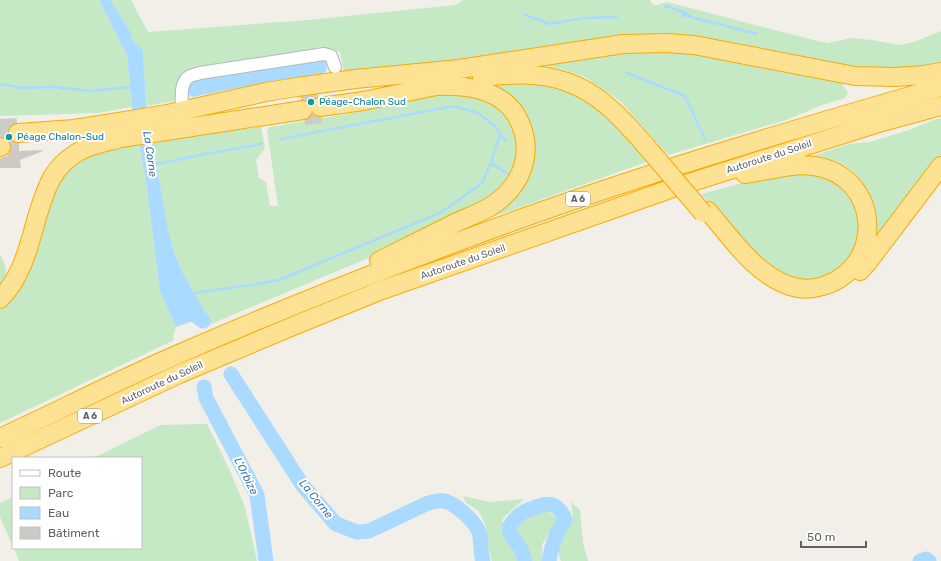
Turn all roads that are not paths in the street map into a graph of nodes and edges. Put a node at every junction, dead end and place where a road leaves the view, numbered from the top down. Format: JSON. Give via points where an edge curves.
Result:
{"nodes":[{"id":1,"x":335,"y":67,"type":"dead end"},
{"id":2,"x":459,"y":69,"type":"junction"},
{"id":3,"x":941,"y":72,"type":"edge"},
{"id":4,"x":440,"y":86,"type":"junction"},
{"id":5,"x":941,"y":87,"type":"edge"},
{"id":6,"x":941,"y":106,"type":"edge"},
{"id":7,"x":173,"y":118,"type":"junction"},
{"id":8,"x":120,"y":130,"type":"junction"},
{"id":9,"x":8,"y":137,"type":"tunnel mouth"},
{"id":10,"x":649,"y":146,"type":"junction"},
{"id":11,"x":941,"y":166,"type":"edge"},
{"id":12,"x":676,"y":187,"type":"junction"},
{"id":13,"x":706,"y":212,"type":"junction"},
{"id":14,"x":0,"y":299,"type":"edge"},
{"id":15,"x":278,"y":312,"type":"junction"},
{"id":16,"x":0,"y":438,"type":"edge"},
{"id":17,"x":0,"y":458,"type":"edge"}],
"edges":[{"from":1,"to":7,"type":"lane","via":[[331,56],[324,54],[200,73],[186,80]]},
{"from":2,"to":3,"type":"highway","via":[[623,44],[666,42],[712,48],[855,76],[895,77]]},
{"from":2,"to":7,"type":"highway","via":[[355,79],[266,92]]},
{"from":2,"to":10,"type":"highway","via":[[535,70],[564,75],[585,84],[609,100],[640,130]]},
{"from":4,"to":7,"type":"highway","via":[[363,101],[248,118]]},
{"from":4,"to":10,"type":"highway","via":[[501,75],[533,75],[557,79],[576,86],[601,101]]},
{"from":4,"to":15,"type":"highway","via":[[459,86],[484,91],[503,102],[513,112],[522,129],[526,148],[523,168],[513,187],[488,208]]},
{"from":5,"to":15,"type":"highway","name":"Autoroute du Soleil","number":"A 6","via":[[633,180],[518,220]]},
{"from":6,"to":12,"type":"highway","name":"Autoroute du Soleil","number":"A 6","via":[[868,126]]},
{"from":7,"to":8,"type":"highway"},
{"from":8,"to":9,"type":"highway","via":[[74,129]]},
{"from":8,"to":14,"type":"highway","via":[[78,152],[55,172],[44,194],[20,270]]},
{"from":10,"to":13,"type":"highway"},
{"from":11,"to":13,"type":"highway","via":[[859,272],[846,282],[825,292],[794,293],[771,284],[750,267]]},
{"from":12,"to":13,"type":"highway","via":[[787,167],[807,166],[824,169],[836,173],[848,182],[862,201],[868,226],[866,241],[856,262],[842,277],[818,287],[798,288],[762,270]]},
{"from":12,"to":17,"type":"highway","name":"Autoroute du Soleil","number":"A 6","via":[[382,290],[179,374]]},
{"from":15,"to":16,"type":"highway","name":"Autoroute du Soleil","number":"A 6","via":[[173,357]]}]}
